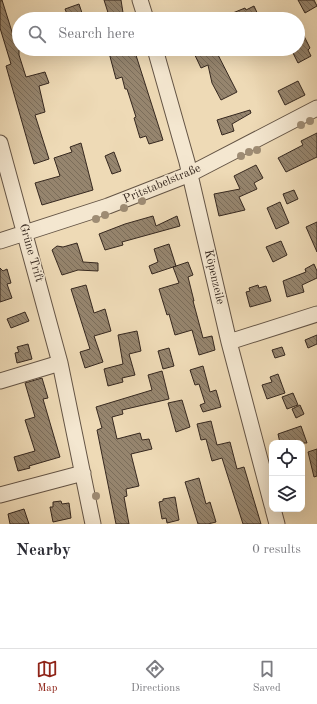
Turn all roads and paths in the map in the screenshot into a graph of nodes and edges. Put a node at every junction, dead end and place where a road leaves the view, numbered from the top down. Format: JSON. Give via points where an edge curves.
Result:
{"nodes":[{"id":1,"x":140,"y":0,"type":"edge"},
{"id":2,"x":144,"y":12,"type":"edge"},
{"id":3,"x":157,"y":56,"type":"edge"},
{"id":4,"x":317,"y":108,"type":"edge"},
{"id":5,"x":0,"y":143,"type":"edge"},
{"id":6,"x":190,"y":174,"type":"junction"},
{"id":7,"x":25,"y":233,"type":"junction"},
{"id":8,"x":0,"y":241,"type":"edge"},
{"id":9,"x":317,"y":314,"type":"edge"},
{"id":10,"x":229,"y":342,"type":"junction"},
{"id":11,"x":60,"y":363,"type":"junction"},
{"id":12,"x":0,"y":381,"type":"edge"},
{"id":13,"x":84,"y":472,"type":"junction"},
{"id":14,"x":269,"y":494,"type":"edge"},
{"id":15,"x":0,"y":495,"type":"edge"},
{"id":16,"x":274,"y":512,"type":"edge"},
{"id":17,"x":93,"y":524,"type":"edge"},
{"id":18,"x":277,"y":524,"type":"edge"}],
"edges":[{"from":1,"to":2,"type":"street"},
{"from":3,"to":6,"type":"street","name":"Köpenzeile"},
{"from":4,"to":6,"type":"street","name":"Pritstabelstraße"},
{"from":5,"to":7,"type":"street","name":"Grüne Trift"},
{"from":6,"to":7,"type":"street","name":"Pritstabelstraße","via":[[108,206]]},
{"from":6,"to":10,"type":"street","name":"Köpenzeile"},
{"from":7,"to":8,"type":"street","name":"Pritstabelstraße"},
{"from":7,"to":11,"type":"street","name":"Grüne Trift"},
{"from":9,"to":10,"type":"street"},
{"from":10,"to":14,"type":"street","name":"Köpenzeile"},
{"from":11,"to":12,"type":"street"},
{"from":11,"to":13,"type":"street","name":"Grüne Trift"},
{"from":13,"to":15,"type":"street"},
{"from":13,"to":17,"type":"street","name":"Grüne Trift"},
{"from":16,"to":18,"type":"street"}]}
